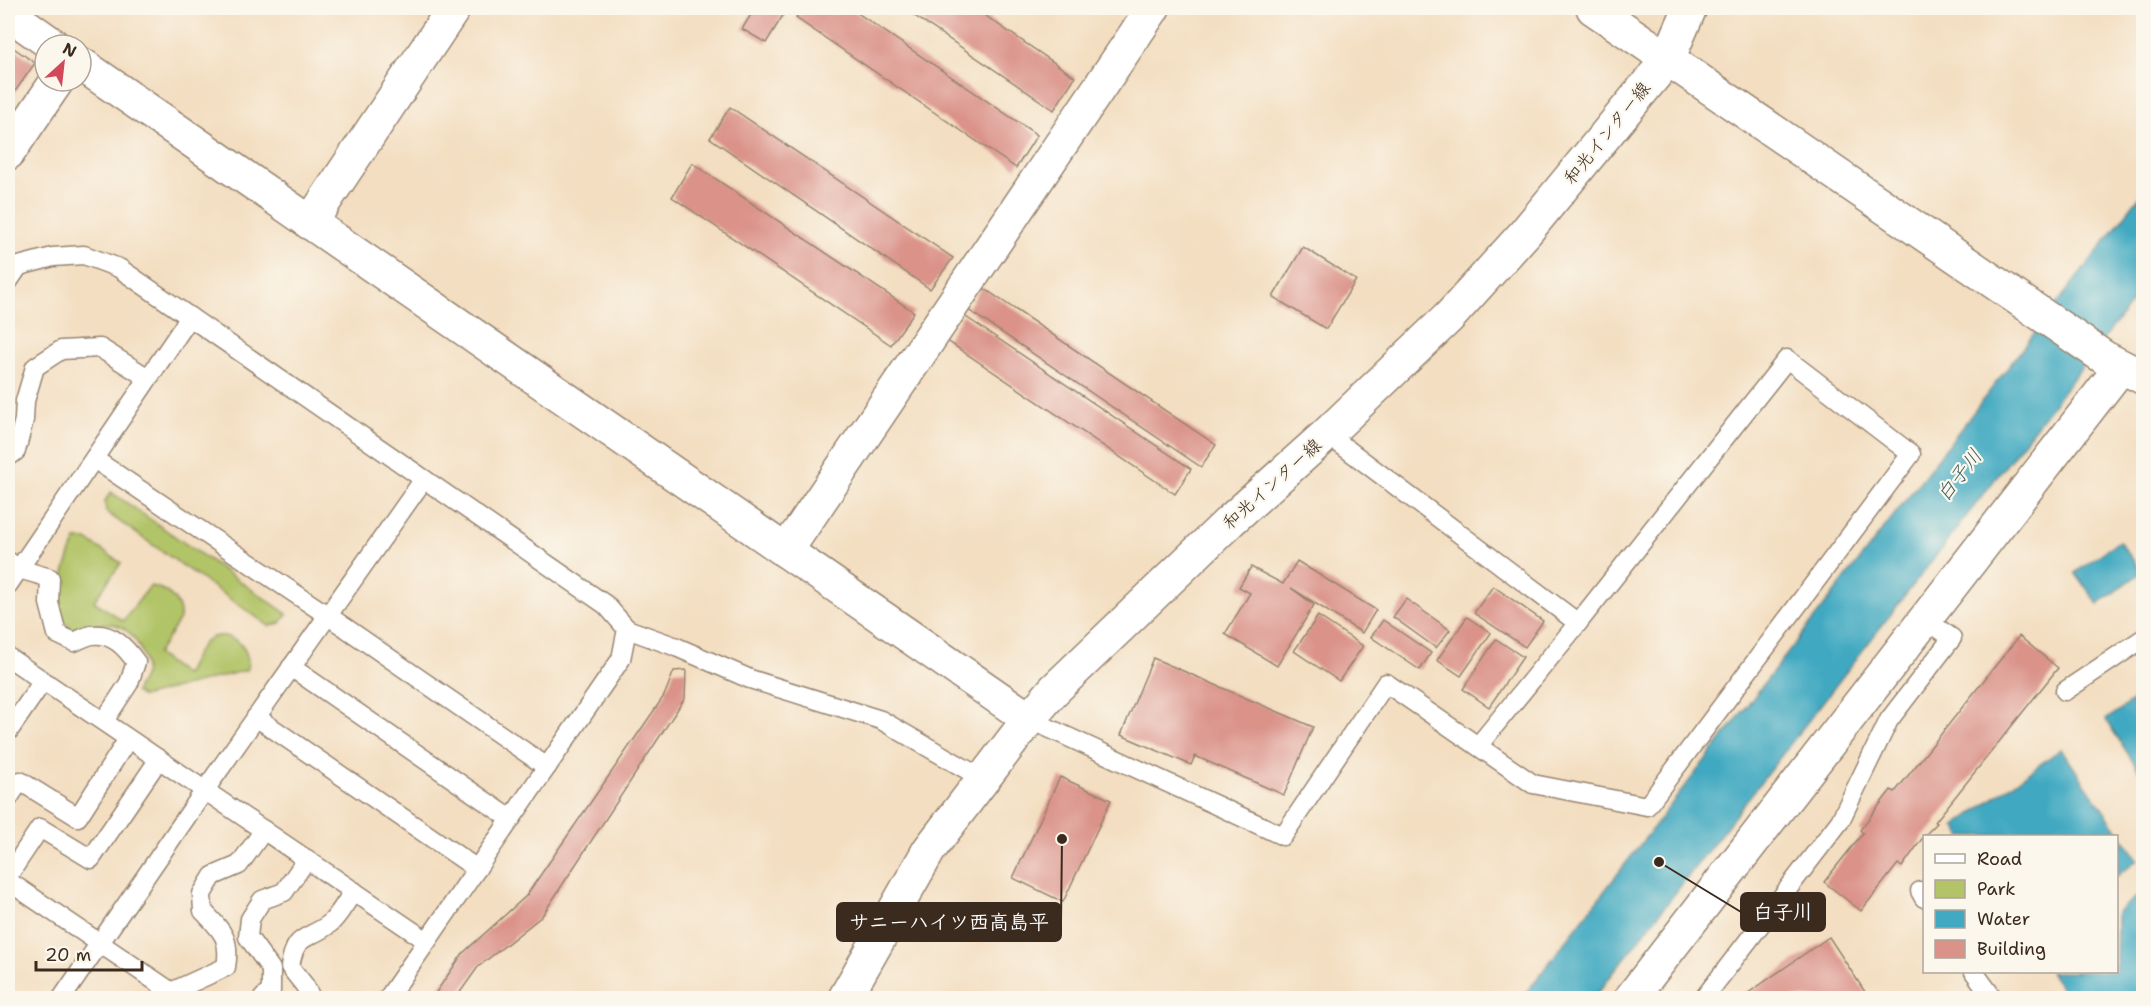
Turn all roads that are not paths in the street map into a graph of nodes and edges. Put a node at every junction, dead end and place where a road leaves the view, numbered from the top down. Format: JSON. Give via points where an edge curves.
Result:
{"nodes":[{"id":1,"x":454,"y":8,"type":"edge"},
{"id":2,"x":1153,"y":8,"type":"edge"},
{"id":3,"x":1593,"y":8,"type":"edge"},
{"id":4,"x":1690,"y":8,"type":"edge"},
{"id":5,"x":8,"y":13,"type":"edge"},
{"id":6,"x":36,"y":33,"type":"edge"},
{"id":7,"x":1668,"y":59,"type":"junction"},
{"id":8,"x":93,"y":72,"type":"edge"},
{"id":9,"x":49,"y":93,"type":"edge"},
{"id":10,"x":8,"y":153,"type":"edge"},
{"id":11,"x":310,"y":223,"type":"junction"},
{"id":12,"x":8,"y":282,"type":"edge"},
{"id":13,"x":190,"y":317,"type":"junction"},
{"id":14,"x":2121,"y":366,"type":"edge"},
{"id":15,"x":148,"y":378,"type":"junction"},
{"id":16,"x":1327,"y":434,"type":"junction"},
{"id":17,"x":8,"y":458,"type":"edge"},
{"id":18,"x":94,"y":459,"type":"junction"},
{"id":19,"x":424,"y":479,"type":"junction"},
{"id":20,"x":786,"y":551,"type":"junction"},
{"id":21,"x":13,"y":565,"type":"edge"},
{"id":22,"x":8,"y":585,"type":"edge"},
{"id":23,"x":327,"y":615,"type":"junction"},
{"id":24,"x":1925,"y":619,"type":"junction"},
{"id":25,"x":1578,"y":623,"type":"junction"},
{"id":26,"x":627,"y":629,"type":"junction"},
{"id":27,"x":2144,"y":638,"type":"edge"},
{"id":28,"x":8,"y":657,"type":"edge"},
{"id":29,"x":291,"y":667,"type":"junction"},
{"id":30,"x":43,"y":681,"type":"junction"},
{"id":31,"x":2065,"y":691,"type":"dead end"},
{"id":32,"x":256,"y":717,"type":"junction"},
{"id":33,"x":1029,"y":719,"type":"junction"},
{"id":34,"x":104,"y":721,"type":"junction"},
{"id":35,"x":8,"y":732,"type":"edge"},
{"id":36,"x":128,"y":739,"type":"junction"},
{"id":37,"x":1478,"y":746,"type":"junction"},
{"id":38,"x":159,"y":759,"type":"junction"},
{"id":39,"x":547,"y":767,"type":"junction"},
{"id":40,"x":983,"y":779,"type":"junction"},
{"id":41,"x":205,"y":790,"type":"junction"},
{"id":42,"x":8,"y":798,"type":"edge"},
{"id":43,"x":511,"y":819,"type":"junction"},
{"id":44,"x":264,"y":830,"type":"junction"},
{"id":45,"x":307,"y":859,"type":"junction"},
{"id":46,"x":477,"y":868,"type":"junction"},
{"id":47,"x":8,"y":876,"type":"edge"},
{"id":48,"x":8,"y":881,"type":"edge"},
{"id":49,"x":354,"y":891,"type":"junction"},
{"id":50,"x":427,"y":941,"type":"junction"},
{"id":51,"x":100,"y":943,"type":"junction"},
{"id":52,"x":1975,"y":973,"type":"edge"},
{"id":53,"x":176,"y":995,"type":"edge"},
{"id":54,"x":62,"y":999,"type":"edge"},
{"id":55,"x":264,"y":999,"type":"edge"},
{"id":56,"x":311,"y":999,"type":"edge"},
{"id":57,"x":387,"y":999,"type":"edge"},
{"id":58,"x":845,"y":999,"type":"edge"},
{"id":59,"x":1631,"y":999,"type":"edge"},
{"id":60,"x":1704,"y":999,"type":"edge"},
{"id":61,"x":1993,"y":999,"type":"edge"}],
"edges":[{"from":1,"to":11,"type":"street"},
{"from":2,"to":20,"type":"street"},
{"from":3,"to":7,"type":"street"},
{"from":4,"to":7,"type":"street","name":"和光インター線"},
{"from":5,"to":6,"type":"street"},
{"from":7,"to":14,"type":"street"},
{"from":7,"to":16,"type":"street","name":"和光インター線","via":[[1525,233],[1450,316]]},
{"from":8,"to":11,"type":"street"},
{"from":9,"to":10,"type":"street"},
{"from":11,"to":20,"type":"street"},
{"from":12,"to":13,"type":"lane","via":[[19,266],[53,257],[84,255],[119,268]]},
{"from":13,"to":15,"type":"lane"},
{"from":13,"to":19,"type":"lane"},
{"from":14,"to":24,"type":"street"},
{"from":15,"to":17,"type":"lane","via":[[100,348],[62,350],[35,367],[24,401],[24,420],[16,450]]},
{"from":15,"to":18,"type":"lane"},
{"from":16,"to":25,"type":"lane"},
{"from":16,"to":33,"type":"street","name":"和光インター線","via":[[1053,690]]},
{"from":18,"to":21,"type":"lane"},
{"from":18,"to":23,"type":"lane"},
{"from":19,"to":23,"type":"lane"},
{"from":19,"to":26,"type":"lane","via":[[606,605]]},
{"from":20,"to":33,"type":"street"},
{"from":21,"to":22,"type":"lane"},
{"from":21,"to":34,"type":"lane","via":[[50,578],[49,603],[57,634],[74,642],[93,635],[110,637],[126,647],[136,662],[129,683]]},
{"from":23,"to":29,"type":"lane"},
{"from":23,"to":39,"type":"lane"},
{"from":24,"to":59,"type":"street"},
{"from":24,"to":60,"type":"lane","via":[[1952,638],[1889,720],[1840,821]]},
{"from":25,"to":37,"type":"lane"},
{"from":25,"to":37,"type":"lane","via":[[1787,359],[1911,454],[1647,806],[1533,784]]},
{"from":26,"to":39,"type":"lane","via":[[621,659]]},
{"from":26,"to":40,"type":"lane","via":[[750,679],[881,720]]},
{"from":27,"to":31,"type":"lane"},
{"from":28,"to":30,"type":"lane"},
{"from":29,"to":32,"type":"lane"},
{"from":29,"to":43,"type":"lane"},
{"from":30,"to":34,"type":"lane"},
{"from":30,"to":35,"type":"lane"},
{"from":32,"to":41,"type":"lane"},
{"from":32,"to":46,"type":"lane"},
{"from":33,"to":37,"type":"lane","via":[[1283,836],[1386,683]]},
{"from":33,"to":40,"type":"street","name":"和光インター線"},
{"from":34,"to":36,"type":"lane"},
{"from":36,"to":38,"type":"lane"},
{"from":36,"to":42,"type":"lane","via":[[78,817],[20,781]]},
{"from":38,"to":41,"type":"lane"},
{"from":38,"to":47,"type":"lane","via":[[91,859],[40,828]]},
{"from":39,"to":43,"type":"lane"},
{"from":40,"to":58,"type":"street","name":"和光インター線","via":[[929,850]]},
{"from":41,"to":44,"type":"lane"},
{"from":41,"to":51,"type":"lane"},
{"from":43,"to":46,"type":"lane"},
{"from":44,"to":45,"type":"lane"},
{"from":44,"to":53,"type":"lane","via":[[239,865],[213,876],[202,894],[203,911],[223,932],[229,949],[226,967]]},
{"from":45,"to":49,"type":"lane"},
{"from":45,"to":55,"type":"lane","via":[[284,892],[262,900],[250,919],[248,937],[271,969],[271,991]]},
{"from":46,"to":50,"type":"lane"},
{"from":48,"to":51,"type":"lane"},
{"from":49,"to":50,"type":"lane"},
{"from":49,"to":56,"type":"lane","via":[[330,924],[303,937],[292,951],[290,967]]},
{"from":50,"to":57,"type":"lane"},
{"from":51,"to":53,"type":"lane"},
{"from":51,"to":54,"type":"lane"},
{"from":52,"to":61,"type":"lane"}]}
